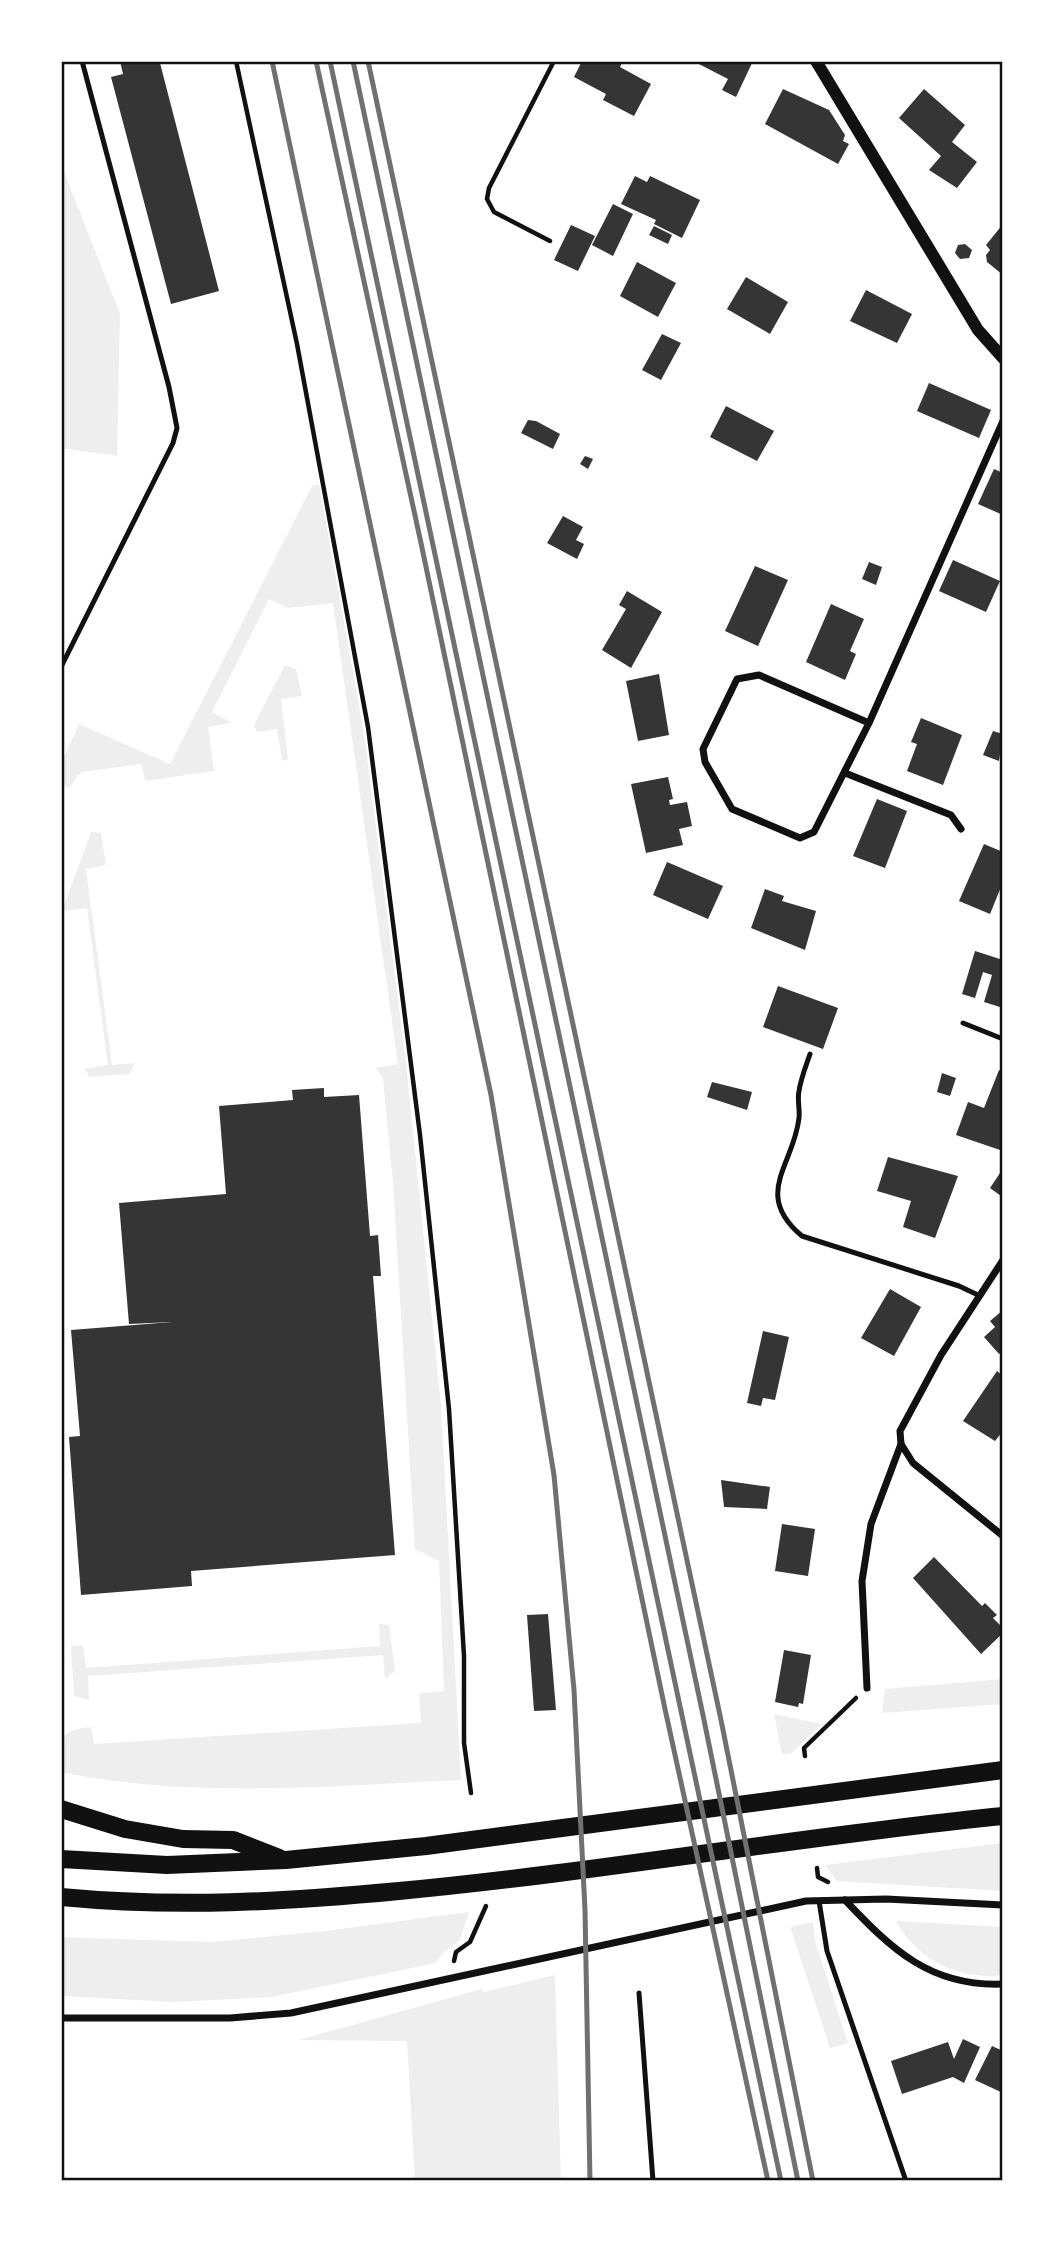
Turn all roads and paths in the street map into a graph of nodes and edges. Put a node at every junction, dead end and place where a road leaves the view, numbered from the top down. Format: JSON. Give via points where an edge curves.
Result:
{"nodes":[{"id":1,"x":82,"y":61,"type":"edge"},
{"id":2,"x":236,"y":61,"type":"edge"},
{"id":3,"x":554,"y":61,"type":"edge"},
{"id":4,"x":816,"y":61,"type":"edge"},
{"id":5,"x":550,"y":241,"type":"dead end"},
{"id":6,"x":1003,"y":358,"type":"edge"},
{"id":7,"x":1003,"y":421,"type":"edge"},
{"id":8,"x":61,"y":667,"type":"edge"},
{"id":9,"x":869,"y":723,"type":"junction"},
{"id":10,"x":845,"y":773,"type":"junction"},
{"id":11,"x":961,"y":829,"type":"dead end"},
{"id":12,"x":963,"y":1023,"type":"dead end"},
{"id":13,"x":1003,"y":1039,"type":"edge"},
{"id":14,"x":810,"y":1054,"type":"dead end"},
{"id":15,"x":1003,"y":1260,"type":"edge"},
{"id":16,"x":978,"y":1295,"type":"junction"},
{"id":17,"x":901,"y":1444,"type":"junction"},
{"id":18,"x":1003,"y":1536,"type":"edge"},
{"id":19,"x":867,"y":1688,"type":"joint"},
{"id":20,"x":805,"y":1756,"type":"dead end"},
{"id":21,"x":1003,"y":1770,"type":"edge"},
{"id":22,"x":471,"y":1793,"type":"dead end"},
{"id":23,"x":61,"y":1808,"type":"edge"},
{"id":24,"x":1003,"y":1816,"type":"edge"},
{"id":25,"x":61,"y":1859,"type":"edge"},
{"id":26,"x":286,"y":1860,"type":"junction"},
{"id":27,"x":817,"y":1868,"type":"dead end"},
{"id":28,"x":832,"y":1883,"type":"dead end"},
{"id":29,"x":67,"y":1899,"type":"edge"},
{"id":30,"x":845,"y":1900,"type":"junction"},
{"id":31,"x":819,"y":1901,"type":"junction"},
{"id":32,"x":1003,"y":1905,"type":"edge"},
{"id":33,"x":486,"y":1906,"type":"dead end"},
{"id":34,"x":453,"y":1976,"type":"junction"},
{"id":35,"x":1003,"y":1984,"type":"edge"},
{"id":36,"x":639,"y":1993,"type":"dead end"},
{"id":37,"x":61,"y":2018,"type":"edge"},
{"id":38,"x":653,"y":2181,"type":"edge"},
{"id":39,"x":905,"y":2181,"type":"edge"}],
"edges":[{"from":1,"to":8,"type":"lane","via":[[177,428]]},
{"from":2,"to":22,"type":"path","via":[[297,344],[368,727],[420,1135],[449,1409],[464,1656],[464,1743]]},
{"from":3,"to":5,"type":"path","via":[[486,199],[494,212]]},
{"from":4,"to":6,"type":"street","via":[[978,330]]},
{"from":7,"to":9,"type":"street"},
{"from":9,"to":10,"type":"street"},
{"from":9,"to":10,"type":"street","via":[[759,675],[737,680],[704,749],[705,762],[732,809],[800,838],[814,832]]},
{"from":10,"to":11,"type":"street","via":[[951,815]]},
{"from":12,"to":13,"type":"lane"},
{"from":14,"to":16,"type":"lane","via":[[798,1092],[799,1119],[777,1193],[787,1224],[802,1236]]},
{"from":15,"to":16,"type":"street"},
{"from":16,"to":17,"type":"street","via":[[900,1430]]},
{"from":17,"to":18,"type":"street","via":[[913,1463]]},
{"from":17,"to":19,"type":"street","via":[[871,1524],[862,1581]]},
{"from":19,"to":20,"type":"path","via":[[804,1748]]},
{"from":21,"to":26,"type":"main road","via":[[426,1846]]},
{"from":23,"to":26,"type":"main road","via":[[92,1820],[183,1839],[233,1839]]},
{"from":24,"to":29,"type":"main road","via":[[471,1885],[294,1902]]},
{"from":25,"to":26,"type":"main road","via":[[167,1865]]},
{"from":27,"to":28,"type":"path","via":[[818,1877]]},
{"from":30,"to":31,"type":"street"},
{"from":30,"to":32,"type":"street"},
{"from":30,"to":35,"type":"street","via":[[918,1965],[961,1984]]},
{"from":31,"to":34,"type":"street"},
{"from":31,"to":39,"type":"lane","via":[[827,1951]]},
{"from":33,"to":34,"type":"path","via":[[470,1942],[456,1952]]},
{"from":34,"to":37,"type":"street","via":[[291,2013],[230,2018]]},
{"from":36,"to":38,"type":"lane"}]}
